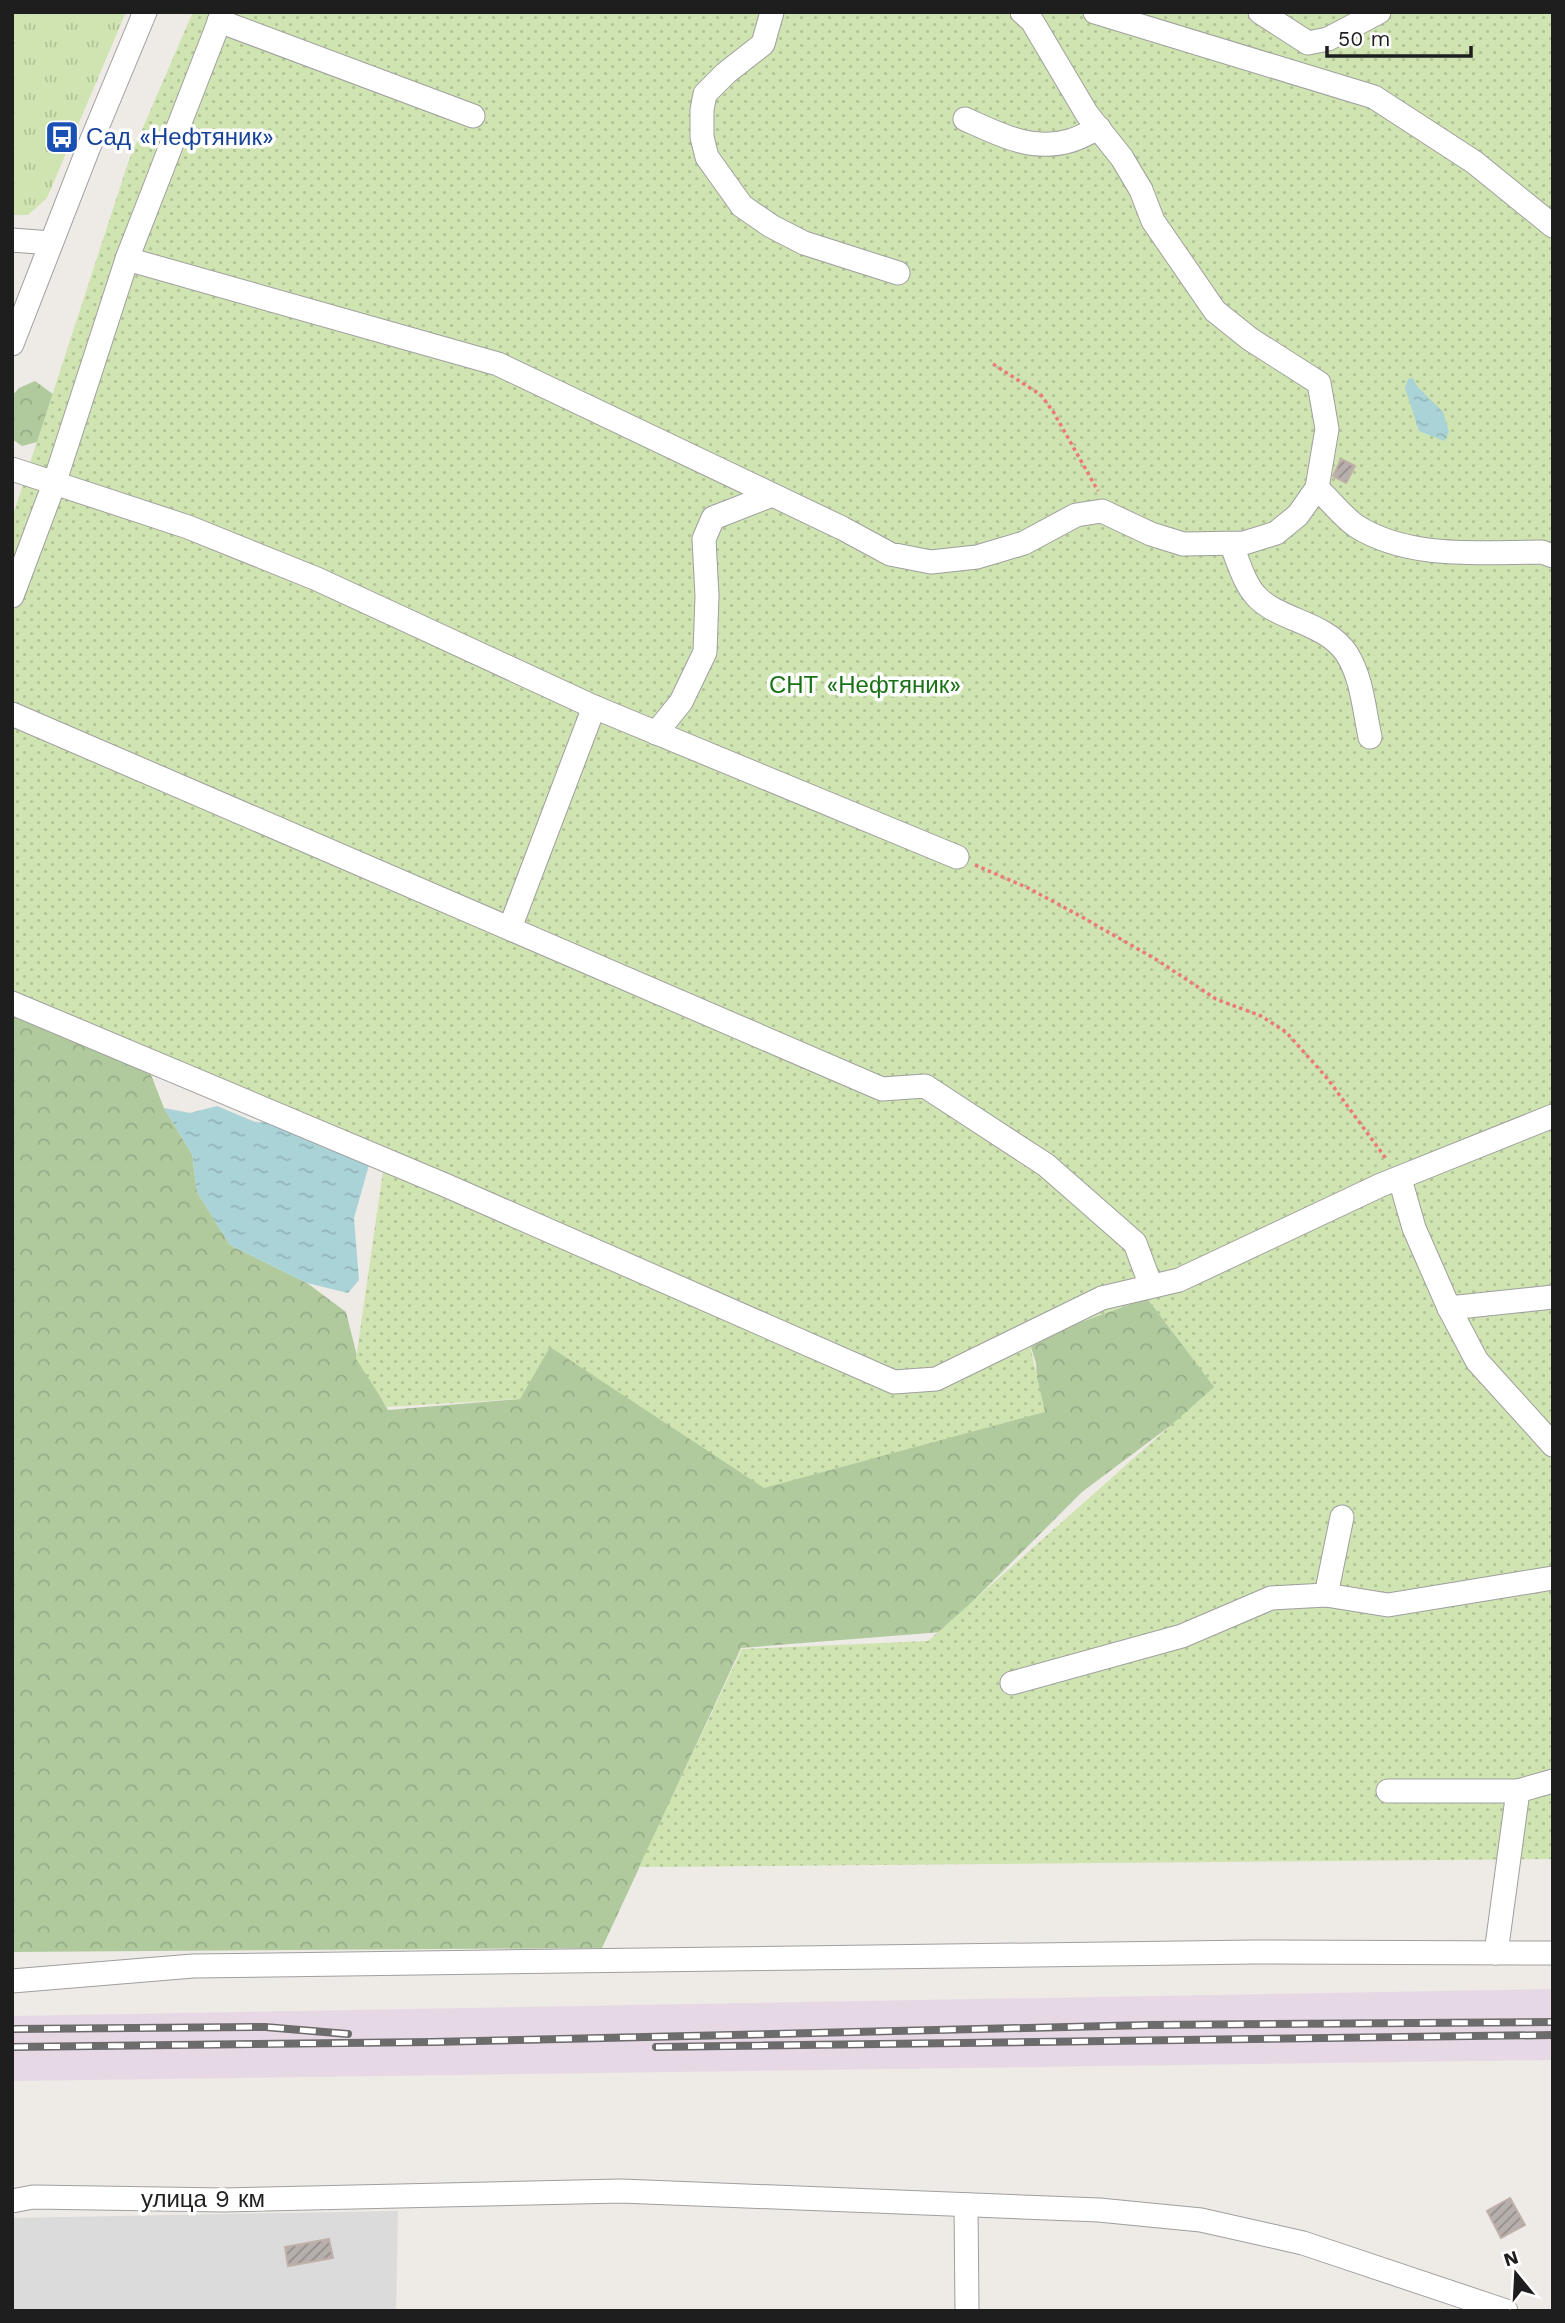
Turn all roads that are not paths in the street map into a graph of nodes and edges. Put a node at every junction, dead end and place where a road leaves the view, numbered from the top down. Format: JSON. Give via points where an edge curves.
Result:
{"nodes":[{"id":1,"x":145,"y":12,"type":"edge"},
{"id":2,"x":772,"y":12,"type":"edge"},
{"id":3,"x":1022,"y":12,"type":"edge"},
{"id":4,"x":1095,"y":12,"type":"edge"},
{"id":5,"x":1260,"y":12,"type":"edge"},
{"id":6,"x":1379,"y":12,"type":"edge"},
{"id":7,"x":221,"y":17,"type":"edge"},
{"id":8,"x":473,"y":116,"type":"dead end"},
{"id":9,"x":965,"y":119,"type":"dead end"},
{"id":10,"x":1099,"y":128,"type":"junction"},
{"id":11,"x":1553,"y":226,"type":"edge"},
{"id":12,"x":12,"y":240,"type":"edge"},
{"id":13,"x":51,"y":243,"type":"junction"},
{"id":14,"x":127,"y":259,"type":"junction"},
{"id":15,"x":898,"y":273,"type":"dead end"},
{"id":16,"x":12,"y":344,"type":"edge"},
{"id":17,"x":12,"y":469,"type":"edge"},
{"id":18,"x":54,"y":484,"type":"junction"},
{"id":19,"x":1317,"y":488,"type":"junction"},
{"id":20,"x":772,"y":495,"type":"junction"},
{"id":21,"x":1231,"y":544,"type":"junction"},
{"id":22,"x":1553,"y":556,"type":"edge"},
{"id":23,"x":12,"y":596,"type":"edge"},
{"id":24,"x":594,"y":707,"type":"junction"},
{"id":25,"x":12,"y":714,"type":"edge"},
{"id":26,"x":656,"y":733,"type":"junction"},
{"id":27,"x":1370,"y":737,"type":"dead end"},
{"id":28,"x":957,"y":857,"type":"road end"},
{"id":29,"x":510,"y":928,"type":"junction"},
{"id":30,"x":12,"y":1003,"type":"edge"},
{"id":31,"x":1553,"y":1116,"type":"edge"},
{"id":32,"x":1400,"y":1179,"type":"junction"},
{"id":33,"x":1151,"y":1286,"type":"junction"},
{"id":34,"x":1553,"y":1297,"type":"edge"},
{"id":35,"x":1449,"y":1308,"type":"junction"},
{"id":36,"x":1553,"y":1445,"type":"edge"},
{"id":37,"x":1342,"y":1517,"type":"dead end"},
{"id":38,"x":1553,"y":1578,"type":"edge"},
{"id":39,"x":1326,"y":1595,"type":"junction"},
{"id":40,"x":1012,"y":1683,"type":"dead end"},
{"id":41,"x":1553,"y":1781,"type":"edge"},
{"id":42,"x":1388,"y":1791,"type":"dead end"},
{"id":43,"x":1518,"y":1791,"type":"junction"},
{"id":44,"x":1496,"y":1953,"type":"junction"},
{"id":45,"x":1553,"y":1953,"type":"edge"},
{"id":46,"x":12,"y":1981,"type":"edge"},
{"id":47,"x":12,"y":2201,"type":"edge"},
{"id":48,"x":966,"y":2205,"type":"junction"},
{"id":49,"x":967,"y":2311,"type":"edge"},
{"id":50,"x":1506,"y":2311,"type":"edge"}],
"edges":[{"from":1,"to":13,"type":"street"},
{"from":2,"to":15,"type":"street","via":[[763,44],[705,94],[702,137],[707,157],[742,205],[771,226],[804,243]]},
{"from":3,"to":10,"type":"street","via":[[1032,20]]},
{"from":4,"to":11,"type":"street","via":[[1374,97],[1474,162]]},
{"from":5,"to":6,"type":"street","via":[[1308,43],[1328,39]]},
{"from":7,"to":8,"type":"street"},
{"from":7,"to":14,"type":"street"},
{"from":9,"to":10,"type":"street","via":[[1004,138],[1042,146],[1070,141]]},
{"from":10,"to":19,"type":"street","via":[[1141,190],[1160,231],[1215,311],[1318,383],[1326,429]]},
{"from":12,"to":13,"type":"street"},
{"from":13,"to":16,"type":"street"},
{"from":14,"to":18,"type":"street"},
{"from":14,"to":20,"type":"street","via":[[498,364]]},
{"from":17,"to":18,"type":"street"},
{"from":18,"to":23,"type":"street"},
{"from":18,"to":24,"type":"street","via":[[188,527],[317,579]]},
{"from":19,"to":21,"type":"street","via":[[1298,515],[1276,533]]},
{"from":19,"to":22,"type":"street","via":[[1355,525],[1408,548]]},
{"from":20,"to":21,"type":"street","via":[[890,554],[931,562],[1024,543],[1076,515],[1102,511],[1183,544]]},
{"from":20,"to":26,"type":"street","via":[[713,518],[705,539],[705,652],[681,702]]},
{"from":21,"to":27,"type":"street","via":[[1257,597],[1335,640],[1346,653],[1357,673]]},
{"from":24,"to":26,"type":"street"},
{"from":24,"to":29,"type":"street"},
{"from":25,"to":29,"type":"street"},
{"from":26,"to":28,"type":"street"},
{"from":29,"to":33,"type":"street","via":[[882,1088],[925,1086],[1046,1165],[1135,1243]]},
{"from":30,"to":33,"type":"street","via":[[445,1185],[894,1382],[936,1379],[1102,1298]]},
{"from":31,"to":32,"type":"street"},
{"from":32,"to":33,"type":"street","via":[[1179,1280]]},
{"from":32,"to":35,"type":"street","via":[[1414,1228]]},
{"from":34,"to":35,"type":"street"},
{"from":35,"to":36,"type":"street","via":[[1478,1361]]},
{"from":37,"to":39,"type":"street"},
{"from":38,"to":39,"type":"street","via":[[1388,1605]]},
{"from":39,"to":40,"type":"street","via":[[1271,1598],[1182,1636]]},
{"from":41,"to":43,"type":"street"},
{"from":42,"to":43,"type":"street"},
{"from":43,"to":44,"type":"street"},
{"from":44,"to":45,"type":"street"},
{"from":44,"to":46,"type":"street","via":[[193,1966]]},
{"from":47,"to":48,"type":"street","name":"улица 9 км","via":[[33,2197],[224,2200],[621,2191]]},
{"from":48,"to":49,"type":"street"},
{"from":48,"to":50,"type":"street","name":"улица 9 км","via":[[1201,2220],[1303,2243]]}]}
